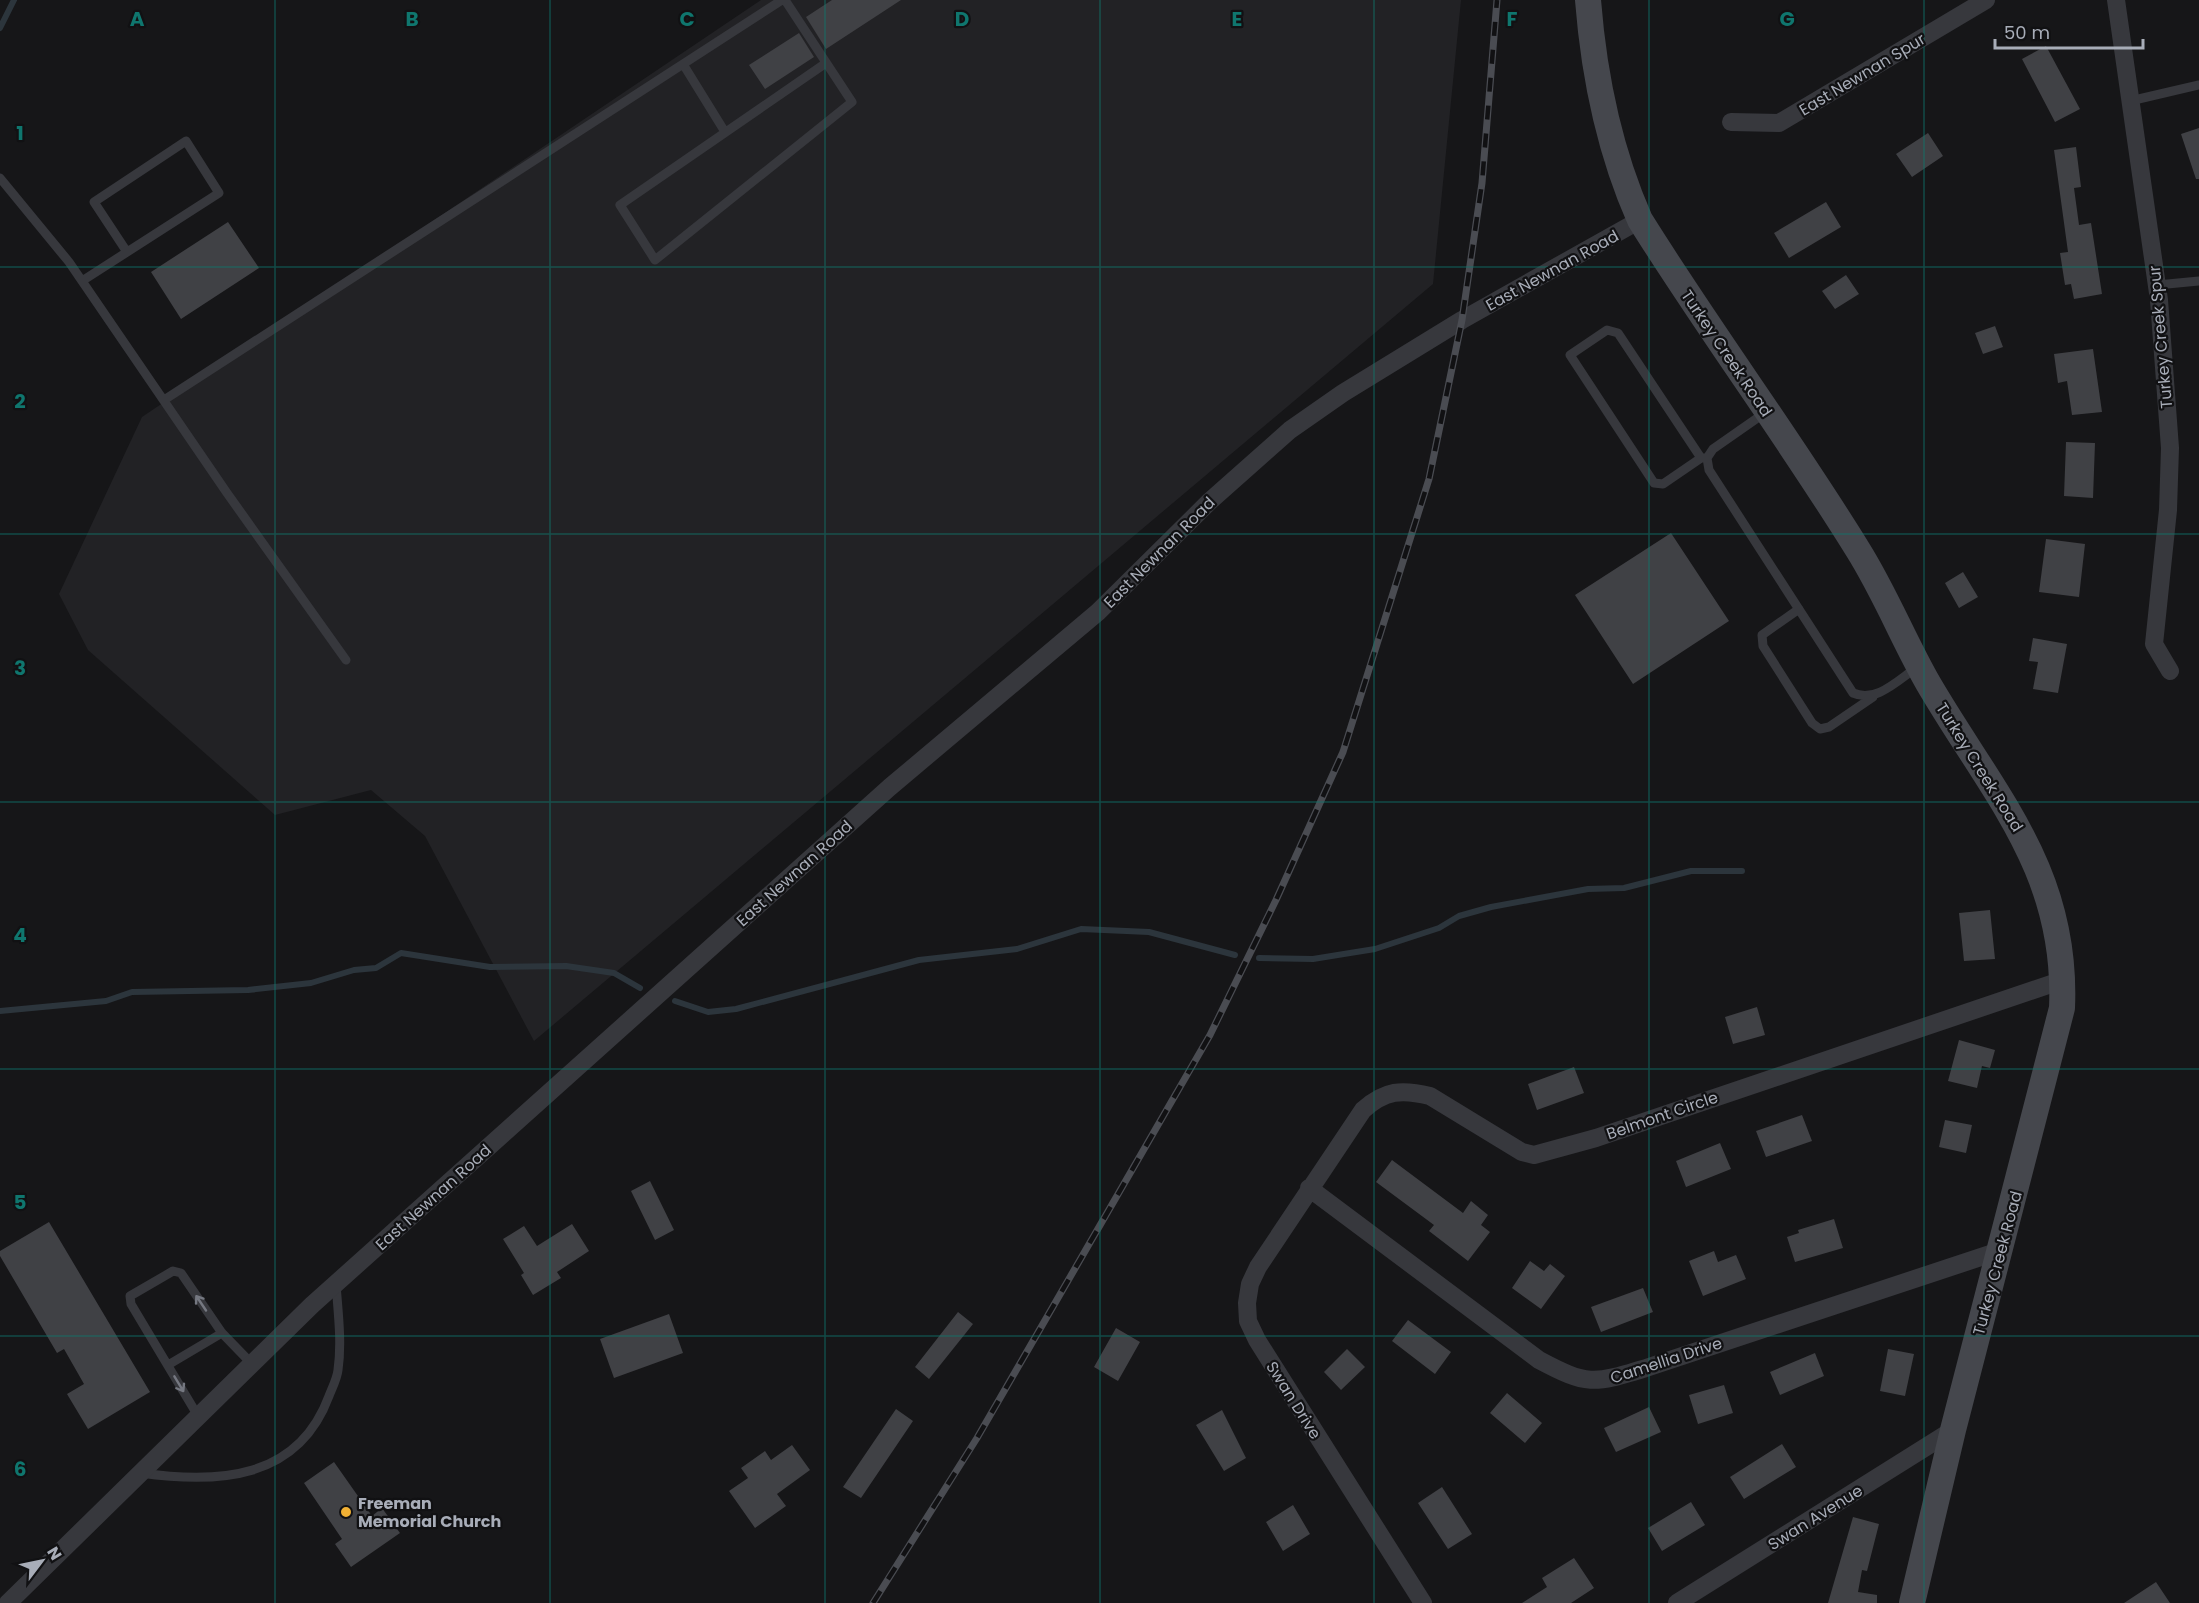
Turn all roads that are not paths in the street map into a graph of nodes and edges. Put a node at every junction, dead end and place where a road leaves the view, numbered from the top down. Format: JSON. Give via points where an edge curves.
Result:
{"nodes":[{"id":1,"x":784,"y":0,"type":"edge"},
{"id":2,"x":1588,"y":0,"type":"edge"},
{"id":3,"x":1986,"y":0,"type":"edge"},
{"id":4,"x":2116,"y":0,"type":"edge"},
{"id":5,"x":826,"y":63,"type":"junction"},
{"id":6,"x":683,"y":64,"type":"junction"},
{"id":7,"x":2199,"y":85,"type":"edge"},
{"id":8,"x":2130,"y":101,"type":"junction"},
{"id":9,"x":1731,"y":122,"type":"dead end"},
{"id":10,"x":725,"y":132,"type":"junction"},
{"id":11,"x":0,"y":178,"type":"edge"},
{"id":12,"x":1640,"y":220,"type":"junction"},
{"id":13,"x":127,"y":252,"type":"junction"},
{"id":14,"x":82,"y":280,"type":"junction"},
{"id":15,"x":2199,"y":281,"type":"edge"},
{"id":16,"x":2157,"y":285,"type":"junction"},
{"id":17,"x":164,"y":400,"type":"junction"},
{"id":18,"x":1767,"y":412,"type":"junction"},
{"id":19,"x":1704,"y":458,"type":"junction"},
{"id":20,"x":1799,"y":609,"type":"junction"},
{"id":21,"x":346,"y":660,"type":"dead end"},
{"id":22,"x":1919,"y":666,"type":"junction"},
{"id":23,"x":2169,"y":671,"type":"dead end"},
{"id":24,"x":1877,"y":694,"type":"junction"},
{"id":25,"x":2063,"y":980,"type":"junction"},
{"id":26,"x":1309,"y":1188,"type":"junction"},
{"id":27,"x":1999,"y":1251,"type":"junction"},
{"id":28,"x":336,"y":1284,"type":"junction"},
{"id":29,"x":222,"y":1334,"type":"junction"},
{"id":30,"x":252,"y":1364,"type":"junction"},
{"id":31,"x":168,"y":1365,"type":"junction"},
{"id":32,"x":198,"y":1416,"type":"junction"},
{"id":33,"x":1953,"y":1430,"type":"junction"},
{"id":34,"x":141,"y":1473,"type":"junction"},
{"id":35,"x":8,"y":1603,"type":"edge"},
{"id":36,"x":1424,"y":1603,"type":"edge"},
{"id":37,"x":1677,"y":1603,"type":"edge"},
{"id":38,"x":1912,"y":1603,"type":"edge"}],
"edges":[{"from":1,"to":5,"type":"lane"},
{"from":1,"to":6,"type":"lane"},
{"from":2,"to":12,"type":"street","name":"Turkey Creek Road","via":[[1594,57],[1613,151]]},
{"from":3,"to":9,"type":"street","name":"East Newnan Spur","via":[[1779,123]]},
{"from":4,"to":8,"type":"street","name":"Turkey Creek Spur"},
{"from":5,"to":10,"type":"lane"},
{"from":5,"to":10,"type":"lane","via":[[852,102],[655,260],[620,205]]},
{"from":6,"to":10,"type":"lane"},
{"from":6,"to":17,"type":"lane"},
{"from":7,"to":8,"type":"lane"},
{"from":8,"to":16,"type":"street","name":"Turkey Creek Spur"},
{"from":11,"to":14,"type":"lane"},
{"from":12,"to":18,"type":"street","name":"Turkey Creek Road"},
{"from":12,"to":28,"type":"street","name":"East Newnan Road","via":[[1462,320],[1290,430],[1210,501],[1098,612],[890,787]]},
{"from":13,"to":13,"type":"lane","via":[[219,193],[186,141],[94,202]]},
{"from":13,"to":14,"type":"lane"},
{"from":14,"to":17,"type":"lane"},
{"from":15,"to":16,"type":"lane"},
{"from":16,"to":23,"type":"street","name":"Turkey Creek Spur","via":[[2170,448],[2168,510],[2154,644]]},
{"from":17,"to":21,"type":"lane"},
{"from":18,"to":19,"type":"lane"},
{"from":18,"to":22,"type":"street","name":"Turkey Creek Road","via":[[1859,551]]},
{"from":19,"to":19,"type":"lane","via":[[1618,333],[1607,330],[1570,355],[1654,483],[1663,484]]},
{"from":19,"to":20,"type":"lane"},
{"from":20,"to":24,"type":"lane","via":[[1853,693],[1864,698]]},
{"from":20,"to":24,"type":"lane","via":[[1762,635],[1763,646],[1812,723],[1820,729],[1829,727]]},
{"from":22,"to":24,"type":"lane"},
{"from":22,"to":25,"type":"street","name":"Turkey Creek Road","via":[[2028,846],[2058,934]]},
{"from":25,"to":26,"type":"street","name":"Belmont Circle","via":[[1596,1138],[1534,1155],[1522,1152],[1430,1096],[1395,1091],[1363,1110]]},
{"from":25,"to":27,"type":"street","name":"Turkey Creek Road","via":[[2062,1008]]},
{"from":26,"to":27,"type":"street","name":"Camellia Drive","via":[[1539,1360],[1574,1378],[1604,1380],[1636,1371]]},
{"from":26,"to":36,"type":"street","name":"Swan Drive","via":[[1250,1284],[1248,1320],[1306,1421]]},
{"from":27,"to":33,"type":"street","name":"Turkey Creek Road"},
{"from":28,"to":30,"type":"street","name":"East Newnan Road"},
{"from":28,"to":34,"type":"lane","via":[[338,1371],[320,1420],[301,1444],[266,1466],[230,1476],[169,1477]]},
{"from":29,"to":30,"type":"lane"},
{"from":29,"to":31,"type":"lane"},
{"from":29,"to":31,"type":"lane","one_way":true,"via":[[181,1273],[173,1271],[130,1296]]},
{"from":30,"to":32,"type":"street","name":"East Newnan Road"},
{"from":31,"to":32,"type":"lane","one_way":true},
{"from":32,"to":34,"type":"street","name":"East Newnan Road"},
{"from":33,"to":37,"type":"street","name":"Swan Avenue"},
{"from":33,"to":38,"type":"street","name":"Turkey Creek Road"},
{"from":34,"to":35,"type":"street","name":"East Newnan Road"}]}
